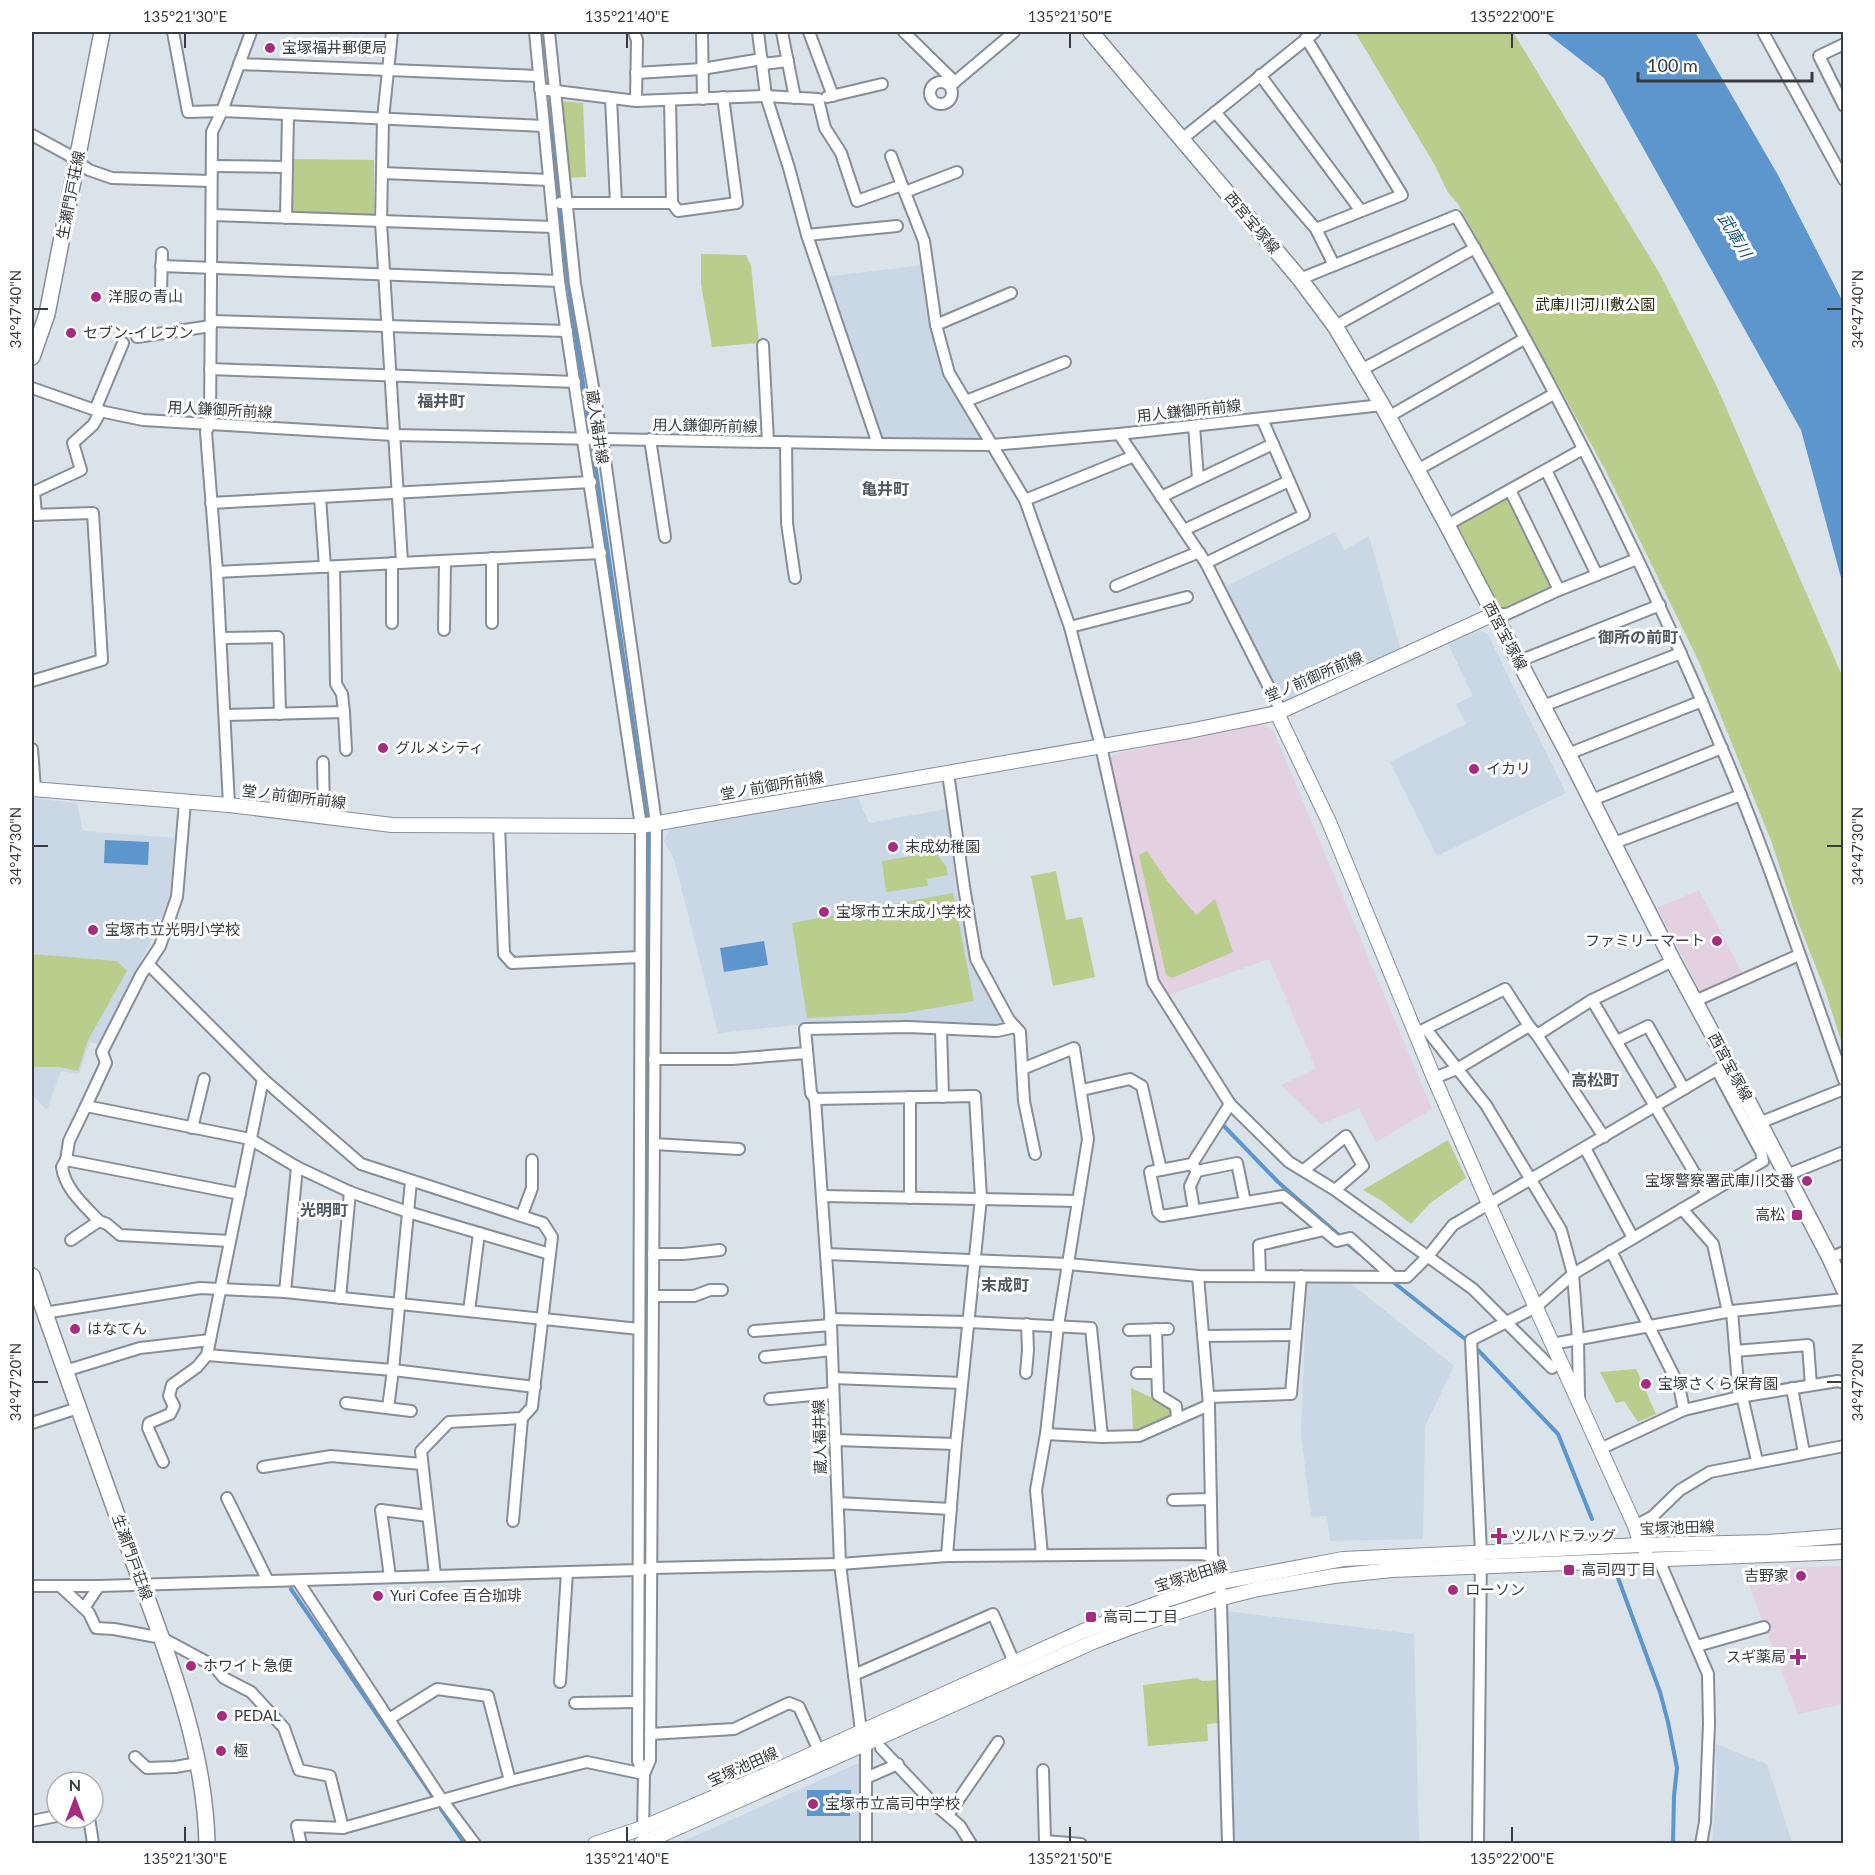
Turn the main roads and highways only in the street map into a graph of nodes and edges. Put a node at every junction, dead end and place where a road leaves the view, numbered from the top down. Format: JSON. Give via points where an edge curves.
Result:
{"nodes":[{"id":1,"x":102,"y":32,"type":"edge"},
{"id":2,"x":1091,"y":32,"type":"edge"},
{"id":3,"x":32,"y":357,"type":"edge"},
{"id":4,"x":1837,"y":1255,"type":"edge"},
{"id":5,"x":32,"y":1276,"type":"edge"},
{"id":6,"x":1844,"y":1289,"type":"edge"},
{"id":7,"x":207,"y":1844,"type":"edge"}],
"edges":[{"from":1,"to":3,"type":"main road","name":"生瀬門戸荘線","via":[[47,314]]},
{"from":2,"to":4,"type":"main road","name":"西宮宝塚線","via":[[1300,279],[1335,327],[1385,411],[1543,706],[1695,1001],[1723,1066]]},
{"from":4,"to":6,"type":"main road","name":"西宮宝塚線"},
{"from":5,"to":7,"type":"main road","name":"生瀬門戸荘線","via":[[162,1638],[191,1732],[202,1782]]}]}
